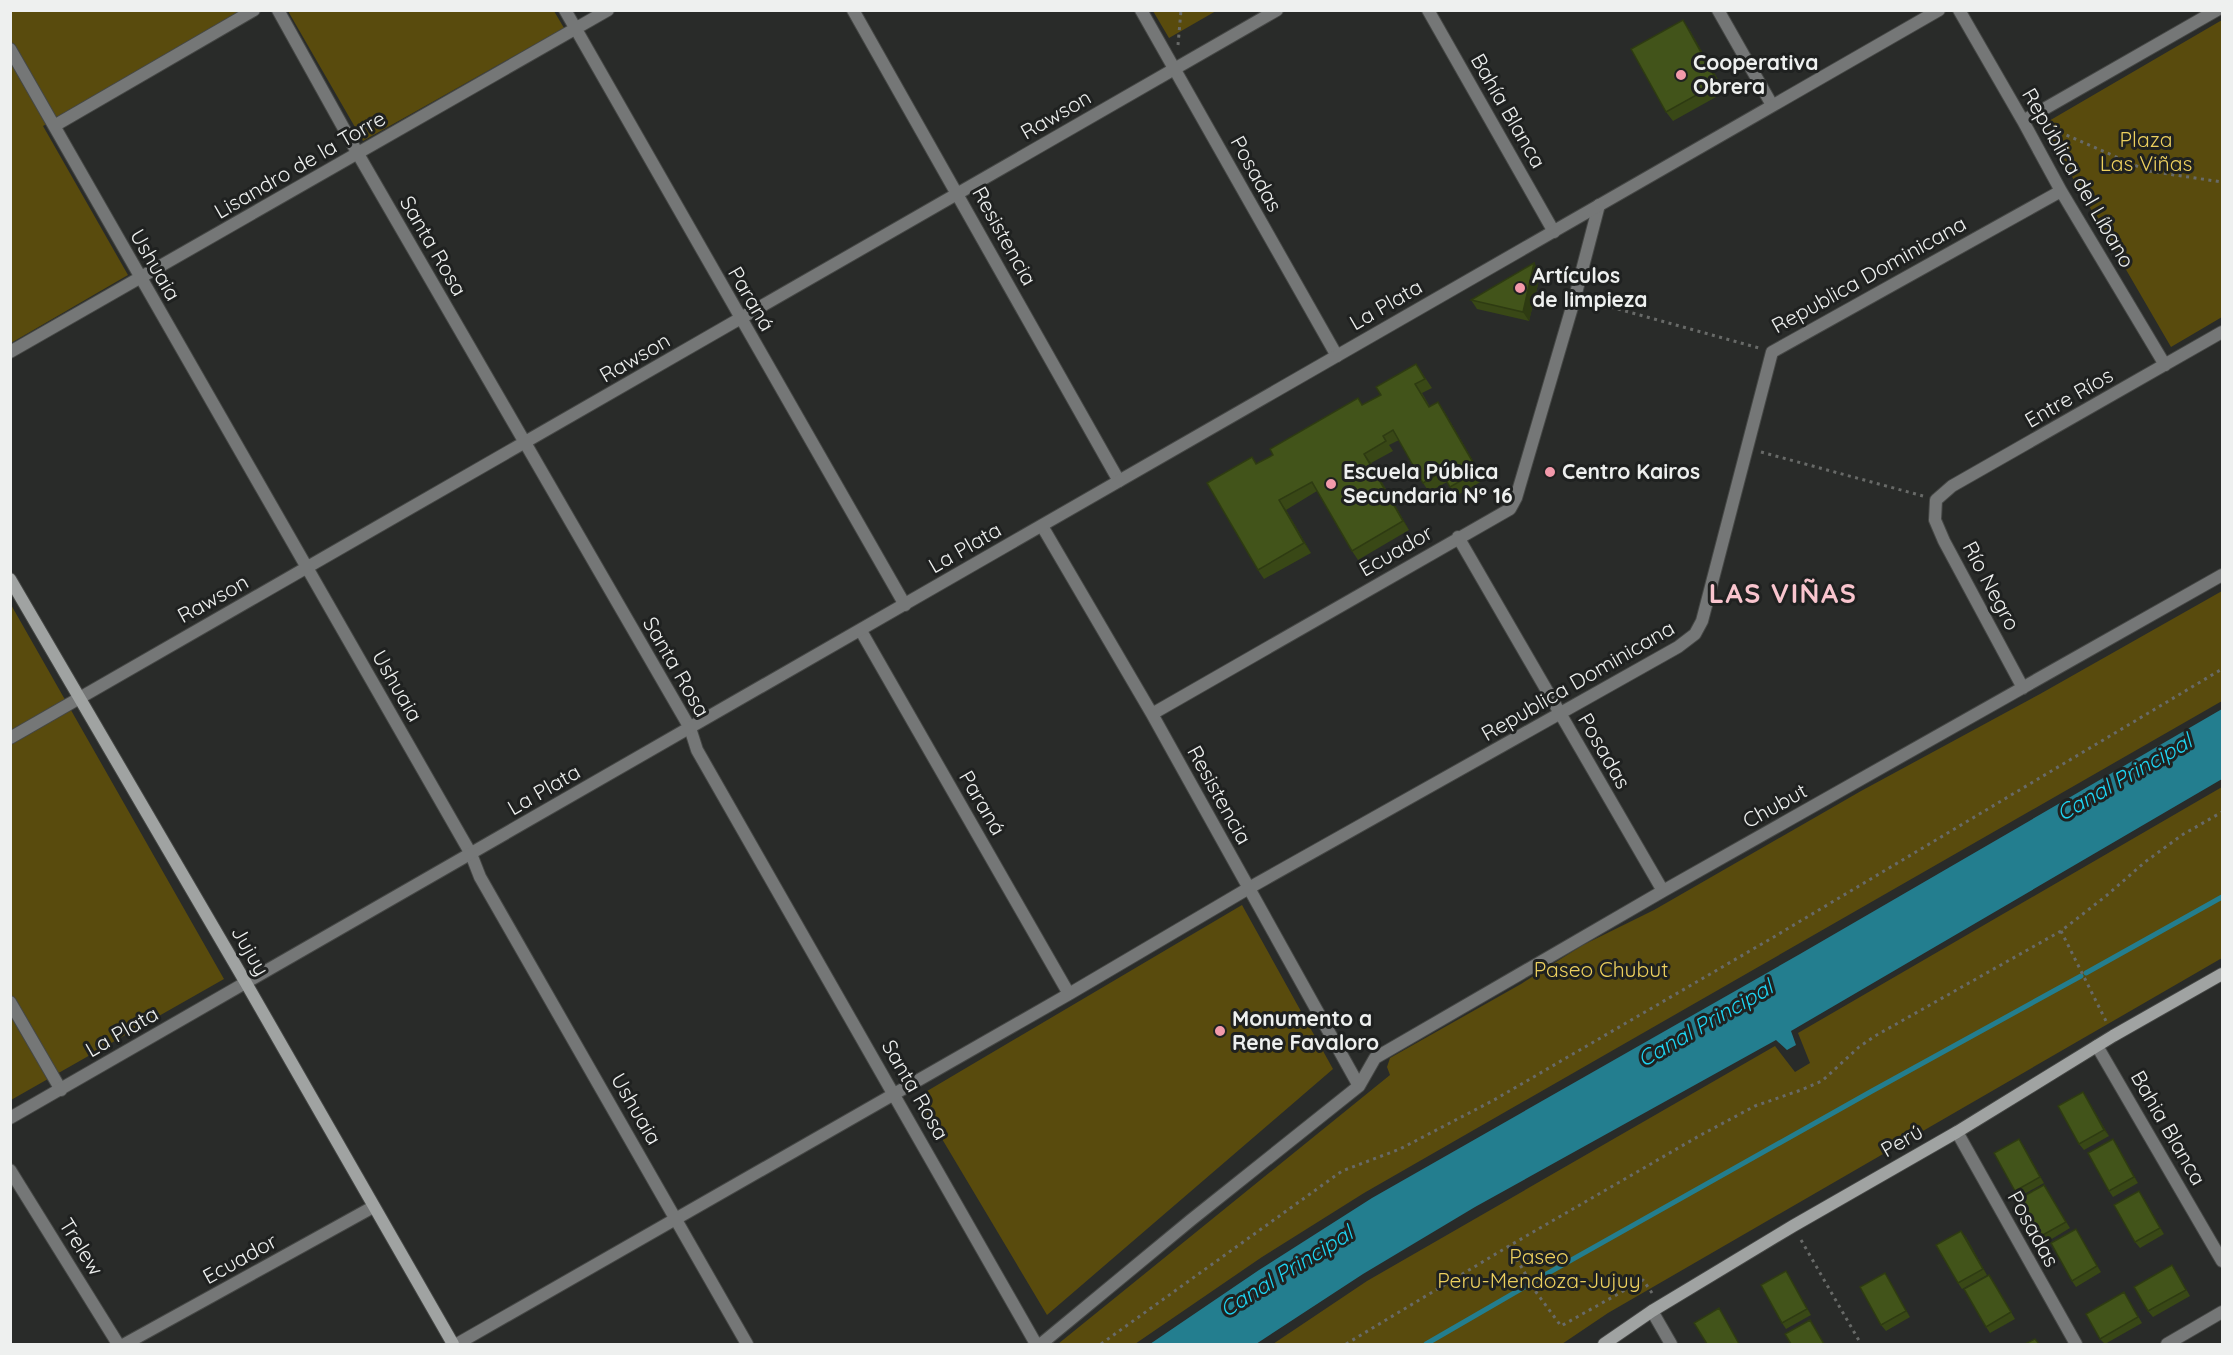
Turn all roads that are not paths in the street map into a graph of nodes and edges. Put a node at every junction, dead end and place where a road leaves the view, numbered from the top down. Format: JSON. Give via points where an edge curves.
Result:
{"nodes":[{"id":1,"x":254,"y":10,"type":"edge"},
{"id":2,"x":278,"y":10,"type":"edge"},
{"id":3,"x":565,"y":10,"type":"edge"},
{"id":4,"x":608,"y":10,"type":"edge"},
{"id":5,"x":853,"y":10,"type":"edge"},
{"id":6,"x":1141,"y":10,"type":"edge"},
{"id":7,"x":1277,"y":10,"type":"edge"},
{"id":8,"x":1428,"y":10,"type":"edge"},
{"id":9,"x":1718,"y":10,"type":"edge"},
{"id":10,"x":1939,"y":10,"type":"edge"},
{"id":11,"x":1959,"y":10,"type":"edge"},
{"id":12,"x":2217,"y":10,"type":"edge"},
{"id":13,"x":576,"y":30,"type":"junction"},
{"id":14,"x":10,"y":49,"type":"edge"},
{"id":15,"x":1175,"y":70,"type":"junction"},
{"id":16,"x":1772,"y":105,"type":"junction"},
{"id":17,"x":2023,"y":121,"type":"junction"},
{"id":18,"x":54,"y":126,"type":"junction"},
{"id":19,"x":358,"y":154,"type":"junction"},
{"id":20,"x":2061,"y":191,"type":"junction"},
{"id":21,"x":958,"y":194,"type":"junction"},
{"id":22,"x":1599,"y":205,"type":"junction"},
{"id":23,"x":1554,"y":232,"type":"junction"},
{"id":24,"x":140,"y":278,"type":"junction"},
{"id":25,"x":740,"y":320,"type":"junction"},
{"id":26,"x":2223,"y":332,"type":"edge"},
{"id":27,"x":10,"y":352,"type":"edge"},
{"id":28,"x":1337,"y":356,"type":"junction"},
{"id":29,"x":2165,"y":365,"type":"junction"},
{"id":30,"x":524,"y":443,"type":"junction"},
{"id":31,"x":1119,"y":481,"type":"junction"},
{"id":32,"x":1936,"y":500,"type":"joint"},
{"id":33,"x":1042,"y":526,"type":"junction"},
{"id":34,"x":1458,"y":537,"type":"junction"},
{"id":35,"x":307,"y":569,"type":"junction"},
{"id":36,"x":2223,"y":575,"type":"edge"},
{"id":37,"x":10,"y":579,"type":"edge"},
{"id":38,"x":905,"y":605,"type":"junction"},
{"id":39,"x":861,"y":631,"type":"junction"},
{"id":40,"x":2023,"y":688,"type":"junction"},
{"id":41,"x":78,"y":698,"type":"junction"},
{"id":42,"x":1152,"y":714,"type":"junction"},
{"id":43,"x":1560,"y":715,"type":"junction"},
{"id":44,"x":690,"y":728,"type":"junction"},
{"id":45,"x":10,"y":738,"type":"edge"},
{"id":46,"x":471,"y":854,"type":"junction"},
{"id":47,"x":1249,"y":888,"type":"junction"},
{"id":48,"x":1663,"y":891,"type":"junction"},
{"id":49,"x":2223,"y":974,"type":"edge"},
{"id":50,"x":246,"y":983,"type":"junction"},
{"id":51,"x":1069,"y":994,"type":"junction"},
{"id":52,"x":10,"y":1002,"type":"edge"},
{"id":53,"x":2097,"y":1046,"type":"junction"},
{"id":54,"x":1359,"y":1086,"type":"junction"},
{"id":55,"x":61,"y":1090,"type":"junction"},
{"id":56,"x":894,"y":1094,"type":"junction"},
{"id":57,"x":10,"y":1118,"type":"edge"},
{"id":58,"x":1957,"y":1132,"type":"junction"},
{"id":59,"x":10,"y":1170,"type":"edge"},
{"id":60,"x":373,"y":1207,"type":"junction"},
{"id":61,"x":677,"y":1219,"type":"junction"},
{"id":62,"x":2223,"y":1260,"type":"edge"},
{"id":63,"x":1656,"y":1309,"type":"junction"},
{"id":64,"x":2223,"y":1312,"type":"edge"},
{"id":65,"x":118,"y":1344,"type":"edge"},
{"id":66,"x":125,"y":1344,"type":"edge"},
{"id":67,"x":455,"y":1344,"type":"edge"},
{"id":68,"x":747,"y":1344,"type":"edge"},
{"id":69,"x":1036,"y":1344,"type":"edge"},
{"id":70,"x":1041,"y":1344,"type":"edge"},
{"id":71,"x":1604,"y":1344,"type":"edge"},
{"id":72,"x":1671,"y":1344,"type":"edge"},
{"id":73,"x":2076,"y":1344,"type":"edge"},
{"id":74,"x":2167,"y":1344,"type":"edge"}],
"edges":[{"from":1,"to":18,"type":"street"},
{"from":2,"to":19,"type":"street","name":"Santa Rosa"},
{"from":3,"to":13,"type":"street","name":"Paraná"},
{"from":4,"to":13,"type":"street","name":"Lisandro de la Torre"},
{"from":5,"to":21,"type":"street","name":"Resistencia"},
{"from":6,"to":15,"type":"street","name":"Posadas"},
{"from":7,"to":15,"type":"street","name":"Rawson"},
{"from":8,"to":23,"type":"street","name":"Bahía Blanca"},
{"from":9,"to":16,"type":"street"},
{"from":10,"to":16,"type":"street","name":"La Plata"},
{"from":11,"to":17,"type":"street","name":"República del Líbano"},
{"from":12,"to":17,"type":"street"},
{"from":13,"to":19,"type":"street","name":"Lisandro de la Torre"},
{"from":13,"to":25,"type":"street","name":"Paraná"},
{"from":14,"to":18,"type":"street","name":"Ushuaia"},
{"from":15,"to":21,"type":"street","name":"Rawson"},
{"from":15,"to":28,"type":"street","name":"Posadas"},
{"from":16,"to":22,"type":"street","name":"La Plata"},
{"from":17,"to":20,"type":"street","name":"República del Líbano"},
{"from":18,"to":24,"type":"street","name":"Ushuaia"},
{"from":19,"to":24,"type":"street","name":"Lisandro de la Torre"},
{"from":19,"to":30,"type":"street","name":"Santa Rosa"},
{"from":20,"to":29,"type":"street","name":"República del Líbano"},
{"from":20,"to":43,"type":"street","name":"Republica Dominicana","via":[[1772,352],[1702,621],[1695,634]]},
{"from":21,"to":25,"type":"street","name":"Rawson"},
{"from":21,"to":31,"type":"street","name":"Resistencia"},
{"from":22,"to":23,"type":"street","name":"La Plata"},
{"from":22,"to":34,"type":"street","name":"Ecuador","via":[[1516,498],[1510,509]]},
{"from":23,"to":28,"type":"street","name":"La Plata"},
{"from":24,"to":27,"type":"street","name":"Lisandro de la Torre"},
{"from":24,"to":35,"type":"street","name":"Ushuaia"},
{"from":25,"to":30,"type":"street","name":"Rawson"},
{"from":25,"to":38,"type":"street","name":"Paraná"},
{"from":26,"to":29,"type":"street","name":"Entre Ríos"},
{"from":28,"to":31,"type":"street","name":"La Plata"},
{"from":29,"to":32,"type":"street","name":"Entre Ríos","via":[[1952,486]]},
{"from":30,"to":35,"type":"street","name":"Rawson"},
{"from":30,"to":44,"type":"street","name":"Santa Rosa"},
{"from":31,"to":33,"type":"street","name":"La Plata"},
{"from":32,"to":40,"type":"street","name":"Río Negro","via":[[1935,520],[1944,541]]},
{"from":33,"to":38,"type":"street","name":"La Plata"},
{"from":33,"to":42,"type":"street","name":"Resistencia"},
{"from":34,"to":42,"type":"street","name":"Ecuador"},
{"from":34,"to":43,"type":"street","name":"Posadas"},
{"from":35,"to":41,"type":"street","name":"Rawson"},
{"from":35,"to":46,"type":"street","name":"Ushuaia"},
{"from":36,"to":40,"type":"street","name":"Chubut"},
{"from":37,"to":41,"type":"main road","name":"Jujuy"},
{"from":38,"to":39,"type":"street","name":"La Plata"},
{"from":39,"to":44,"type":"street","name":"La Plata"},
{"from":39,"to":51,"type":"street","name":"Paraná"},
{"from":40,"to":48,"type":"street","name":"Chubut"},
{"from":41,"to":45,"type":"street","name":"Rawson"},
{"from":41,"to":50,"type":"main road","name":"Jujuy"},
{"from":42,"to":47,"type":"street","name":"Resistencia"},
{"from":43,"to":47,"type":"street","name":"Republica Dominicana"},
{"from":43,"to":48,"type":"street","name":"Posadas"},
{"from":44,"to":46,"type":"street","name":"La Plata"},
{"from":44,"to":56,"type":"street","name":"Santa Rosa","via":[[697,750]]},
{"from":46,"to":50,"type":"street","name":"La Plata"},
{"from":46,"to":61,"type":"street","name":"Ushuaia","via":[[480,877]]},
{"from":47,"to":51,"type":"street","name":"Republica Dominicana"},
{"from":47,"to":54,"type":"street","name":"Resistencia"},
{"from":48,"to":54,"type":"street","name":"Chubut","via":[[1375,1058]]},
{"from":49,"to":53,"type":"main road","name":"Perú"},
{"from":50,"to":55,"type":"street","name":"La Plata"},
{"from":50,"to":60,"type":"main road","name":"Jujuy"},
{"from":51,"to":56,"type":"street","name":"Republica Dominicana"},
{"from":52,"to":55,"type":"street"},
{"from":53,"to":58,"type":"main road","name":"Perú"},
{"from":53,"to":62,"type":"street","name":"Bahia Blanca"},
{"from":54,"to":70,"type":"street"},
{"from":55,"to":57,"type":"street","name":"La Plata"},
{"from":56,"to":61,"type":"street","name":"Republica Dominicana"},
{"from":56,"to":69,"type":"street","name":"Santa Rosa"},
{"from":58,"to":63,"type":"main road","name":"Perú"},
{"from":58,"to":73,"type":"street","name":"Posadas"},
{"from":59,"to":65,"type":"street","name":"Trelew"},
{"from":60,"to":66,"type":"street","name":"Ecuador"},
{"from":60,"to":67,"type":"main road","name":"Jujuy"},
{"from":61,"to":67,"type":"street","name":"Republica Dominicana"},
{"from":61,"to":68,"type":"street","name":"Ushuaia"},
{"from":63,"to":71,"type":"main road","name":"Perú"},
{"from":63,"to":72,"type":"street"},
{"from":64,"to":74,"type":"street"}]}
